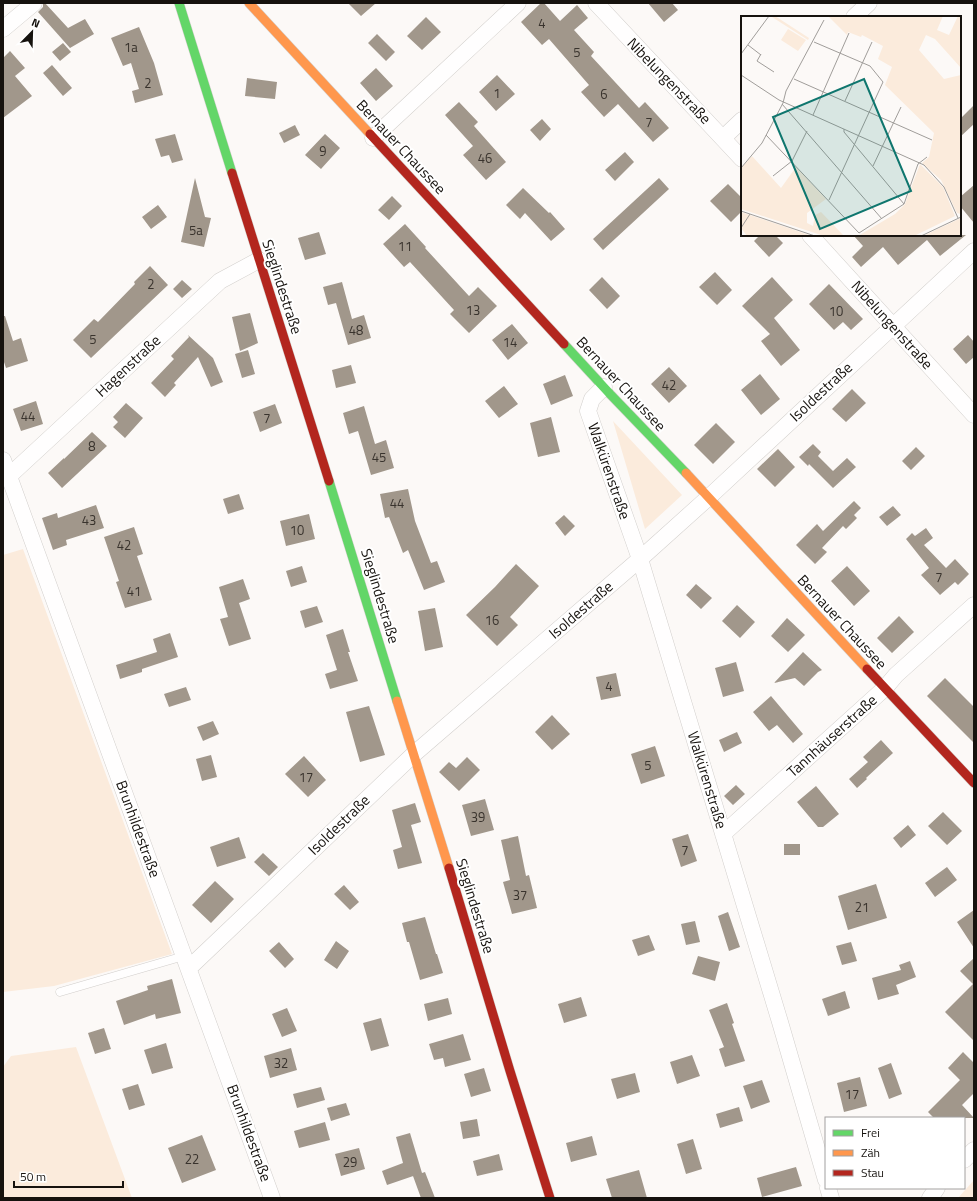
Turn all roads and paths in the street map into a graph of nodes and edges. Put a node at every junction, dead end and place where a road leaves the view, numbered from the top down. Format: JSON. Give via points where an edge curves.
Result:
{"nodes":[{"id":1,"x":34,"y":3,"type":"edge"},
{"id":2,"x":179,"y":3,"type":"edge"},
{"id":3,"x":249,"y":3,"type":"edge"},
{"id":4,"x":518,"y":3,"type":"edge"},
{"id":5,"x":596,"y":3,"type":"edge"},
{"id":6,"x":869,"y":3,"type":"edge"},
{"id":7,"x":855,"y":16,"type":"edge"},
{"id":8,"x":3,"y":29,"type":"edge"},
{"id":9,"x":741,"y":121,"type":"edge"},
{"id":10,"x":373,"y":138,"type":"junction"},
{"id":11,"x":723,"y":138,"type":"junction"},
{"id":12,"x":741,"y":158,"type":"edge"},
{"id":13,"x":811,"y":236,"type":"edge"},
{"id":14,"x":974,"y":251,"type":"edge"},
{"id":15,"x":258,"y":260,"type":"junction"},
{"id":16,"x":892,"y":326,"type":"junction"},
{"id":17,"x":604,"y":387,"type":"junction"},
{"id":18,"x":974,"y":415,"type":"edge"},
{"id":19,"x":3,"y":460,"type":"edge"},
{"id":20,"x":6,"y":477,"type":"edge"},
{"id":21,"x":708,"y":497,"type":"junction"},
{"id":22,"x":640,"y":559,"type":"junction"},
{"id":23,"x":974,"y":605,"type":"edge"},
{"id":24,"x":885,"y":688,"type":"junction"},
{"id":25,"x":414,"y":754,"type":"junction"},
{"id":26,"x":974,"y":783,"type":"edge"},
{"id":27,"x":723,"y":834,"type":"junction"},
{"id":28,"x":187,"y":962,"type":"junction"},
{"id":29,"x":60,"y":992,"type":"dead end"},
{"id":30,"x":974,"y":1150,"type":"edge"},
{"id":31,"x":965,"y":1159,"type":"edge"},
{"id":32,"x":825,"y":1177,"type":"edge"},
{"id":33,"x":936,"y":1189,"type":"edge"},
{"id":34,"x":272,"y":1198,"type":"edge"},
{"id":35,"x":550,"y":1198,"type":"edge"},
{"id":36,"x":930,"y":1198,"type":"edge"}],
"edges":[{"from":1,"to":8,"type":"street"},
{"from":2,"to":15,"type":"street","name":"Sieglindestraße"},
{"from":3,"to":10,"type":"street","name":"Bernauer Chaussee"},
{"from":4,"to":10,"type":"street"},
{"from":5,"to":11,"type":"street","name":"Nibelungenstraße"},
{"from":6,"to":7,"type":"street"},
{"from":9,"to":11,"type":"street"},
{"from":10,"to":17,"type":"street","name":"Bernauer Chaussee"},
{"from":11,"to":12,"type":"street","name":"Nibelungenstraße"},
{"from":13,"to":16,"type":"street","name":"Nibelungenstraße"},
{"from":14,"to":16,"type":"street","name":"Isoldestraße"},
{"from":15,"to":20,"type":"street","name":"Hagenstraße","via":[[220,281]]},
{"from":15,"to":25,"type":"street","name":"Sieglindestraße"},
{"from":16,"to":18,"type":"street","name":"Nibelungenstraße"},
{"from":16,"to":21,"type":"street","name":"Isoldestraße"},
{"from":17,"to":21,"type":"street","name":"Bernauer Chaussee"},
{"from":17,"to":22,"type":"street","name":"Walkürenstraße","via":[[592,398],[588,411]]},
{"from":19,"to":20,"type":"street","name":"Brunhildestraße"},
{"from":20,"to":28,"type":"street","name":"Brunhildestraße"},
{"from":21,"to":22,"type":"street","name":"Isoldestraße"},
{"from":21,"to":24,"type":"street","name":"Bernauer Chaussee"},
{"from":22,"to":25,"type":"street","name":"Isoldestraße"},
{"from":22,"to":27,"type":"street","name":"Walkürenstraße"},
{"from":23,"to":24,"type":"street","name":"Tannhäuserstraße","via":[[896,675]]},
{"from":24,"to":26,"type":"street","name":"Bernauer Chaussee"},
{"from":24,"to":27,"type":"street","name":"Tannhäuserstraße"},
{"from":25,"to":28,"type":"street","name":"Isoldestraße"},
{"from":25,"to":35,"type":"street","name":"Sieglindestraße"},
{"from":27,"to":32,"type":"street","name":"Walkürenstraße"},
{"from":28,"to":29,"type":"lane","name":"Isoldestraße"},
{"from":28,"to":34,"type":"street","name":"Brunhildestraße"},
{"from":30,"to":31,"type":"street"},
{"from":33,"to":36,"type":"street"}]}
